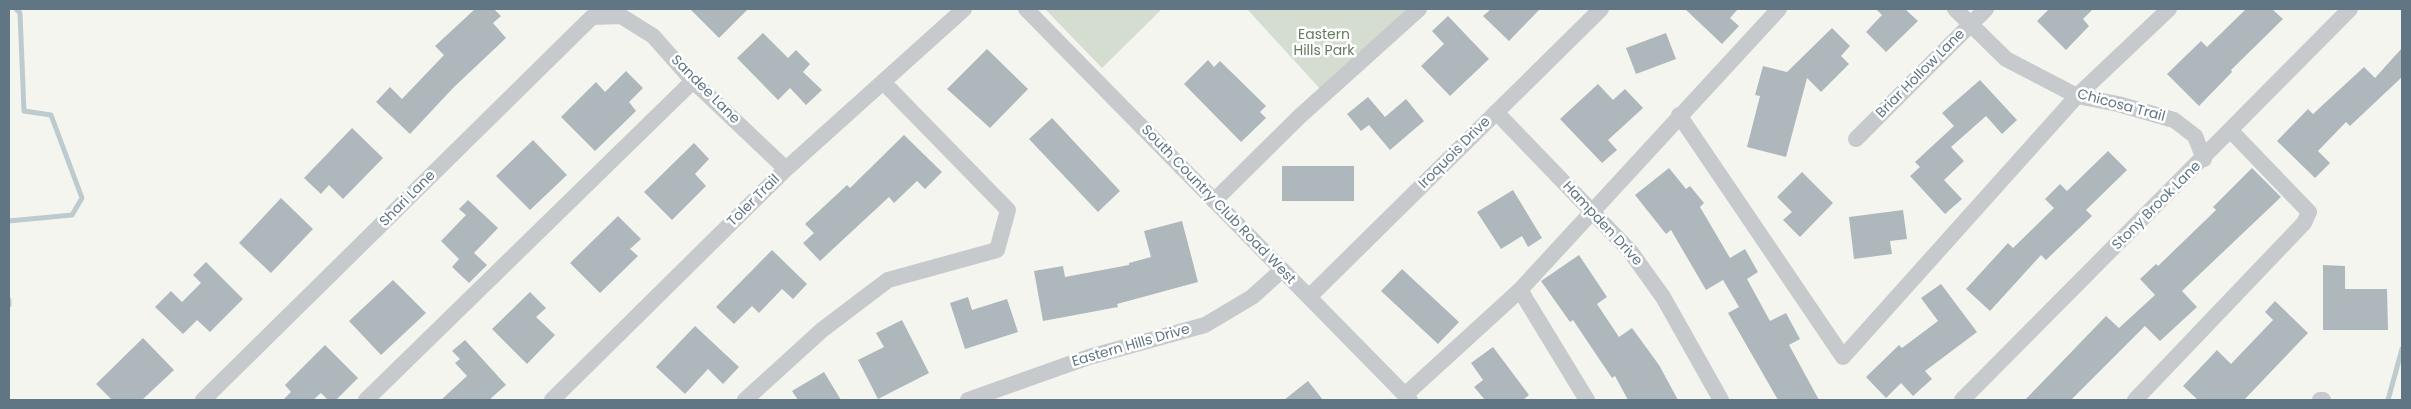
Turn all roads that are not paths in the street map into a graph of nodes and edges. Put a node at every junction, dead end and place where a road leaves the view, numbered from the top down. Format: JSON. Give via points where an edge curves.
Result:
{"nodes":[{"id":1,"x":964,"y":9,"type":"edge"},
{"id":2,"x":1026,"y":9,"type":"edge"},
{"id":3,"x":1419,"y":9,"type":"edge"},
{"id":4,"x":1601,"y":9,"type":"edge"},
{"id":5,"x":1779,"y":9,"type":"edge"},
{"id":6,"x":1956,"y":9,"type":"edge"},
{"id":7,"x":1986,"y":9,"type":"edge"},
{"id":8,"x":2169,"y":9,"type":"edge"},
{"id":9,"x":2350,"y":9,"type":"edge"},
{"id":10,"x":621,"y":16,"type":"joint"},
{"id":11,"x":1971,"y":24,"type":"junction"},
{"id":12,"x":693,"y":81,"type":"junction"},
{"id":13,"x":884,"y":83,"type":"junction"},
{"id":14,"x":2077,"y":96,"type":"junction"},
{"id":15,"x":1496,"y":112,"type":"junction"},
{"id":16,"x":1679,"y":115,"type":"junction"},
{"id":17,"x":2231,"y":131,"type":"junction"},
{"id":18,"x":1856,"y":139,"type":"dead end"},
{"id":19,"x":2204,"y":159,"type":"junction"},
{"id":20,"x":786,"y":169,"type":"junction"},
{"id":21,"x":1214,"y":201,"type":"junction"},
{"id":22,"x":1591,"y":211,"type":"junction"},
{"id":23,"x":1282,"y":270,"type":"junction"},
{"id":24,"x":1520,"y":290,"type":"junction"},
{"id":25,"x":1309,"y":297,"type":"junction"},
{"id":26,"x":1408,"y":397,"type":"edge"},
{"id":27,"x":203,"y":400,"type":"edge"},
{"id":28,"x":366,"y":400,"type":"edge"},
{"id":29,"x":552,"y":400,"type":"edge"},
{"id":30,"x":745,"y":400,"type":"edge"},
{"id":31,"x":968,"y":400,"type":"edge"},
{"id":32,"x":1586,"y":400,"type":"edge"},
{"id":33,"x":1721,"y":400,"type":"edge"},
{"id":34,"x":1962,"y":400,"type":"edge"},
{"id":35,"x":2135,"y":400,"type":"edge"}],
"edges":[{"from":1,"to":13,"type":"street","name":"Toler Trail"},
{"from":2,"to":21,"type":"street","name":"South Country Club Road West"},
{"from":3,"to":21,"type":"street","via":[[1287,129]]},
{"from":4,"to":15,"type":"street","name":"Iroquois Drive"},
{"from":5,"to":16,"type":"street"},
{"from":6,"to":11,"type":"street","name":"Chicosa Trail"},
{"from":7,"to":11,"type":"street","name":"Briar Hollow Lane"},
{"from":8,"to":14,"type":"street"},
{"from":9,"to":17,"type":"street","name":"Stony Brook Lane"},
{"from":10,"to":12,"type":"street","name":"Sandee Lane","via":[[653,36]]},
{"from":10,"to":27,"type":"street","name":"Shari Lane","via":[[592,18]]},
{"from":11,"to":14,"type":"street","name":"Chicosa Trail","via":[[2006,59]]},
{"from":11,"to":18,"type":"street","name":"Briar Hollow Lane"},
{"from":12,"to":20,"type":"street","name":"Sandee Lane"},
{"from":12,"to":28,"type":"street"},
{"from":13,"to":20,"type":"street","name":"Toler Trail"},
{"from":13,"to":30,"type":"street","via":[[1008,210],[997,250],[888,280],[822,330]]},
{"from":14,"to":16,"type":"street","via":[[1843,357]]},
{"from":14,"to":19,"type":"street","name":"Chicosa Trail","via":[[2174,120],[2195,136]]},
{"from":15,"to":22,"type":"street","name":"Hampden Drive"},
{"from":15,"to":25,"type":"street","name":"Iroquois Drive"},
{"from":16,"to":22,"type":"street"},
{"from":17,"to":19,"type":"street","name":"Stony Brook Lane"},
{"from":17,"to":35,"type":"street","via":[[2309,212],[2304,223]]},
{"from":19,"to":34,"type":"street","name":"Stony Brook Lane"},
{"from":20,"to":29,"type":"street","name":"Toler Trail"},
{"from":21,"to":23,"type":"street","name":"South Country Club Road West"},
{"from":22,"to":24,"type":"street"},
{"from":22,"to":33,"type":"street","name":"Hampden Drive","via":[[1630,251],[1663,297]]},
{"from":23,"to":25,"type":"street","name":"South Country Club Road West"},
{"from":23,"to":31,"type":"street","name":"Eastern Hills Drive","via":[[1252,297],[1205,325],[1090,357]]},
{"from":24,"to":26,"type":"street"},
{"from":24,"to":32,"type":"street"},
{"from":25,"to":26,"type":"street","name":"South Country Club Road West"}]}
